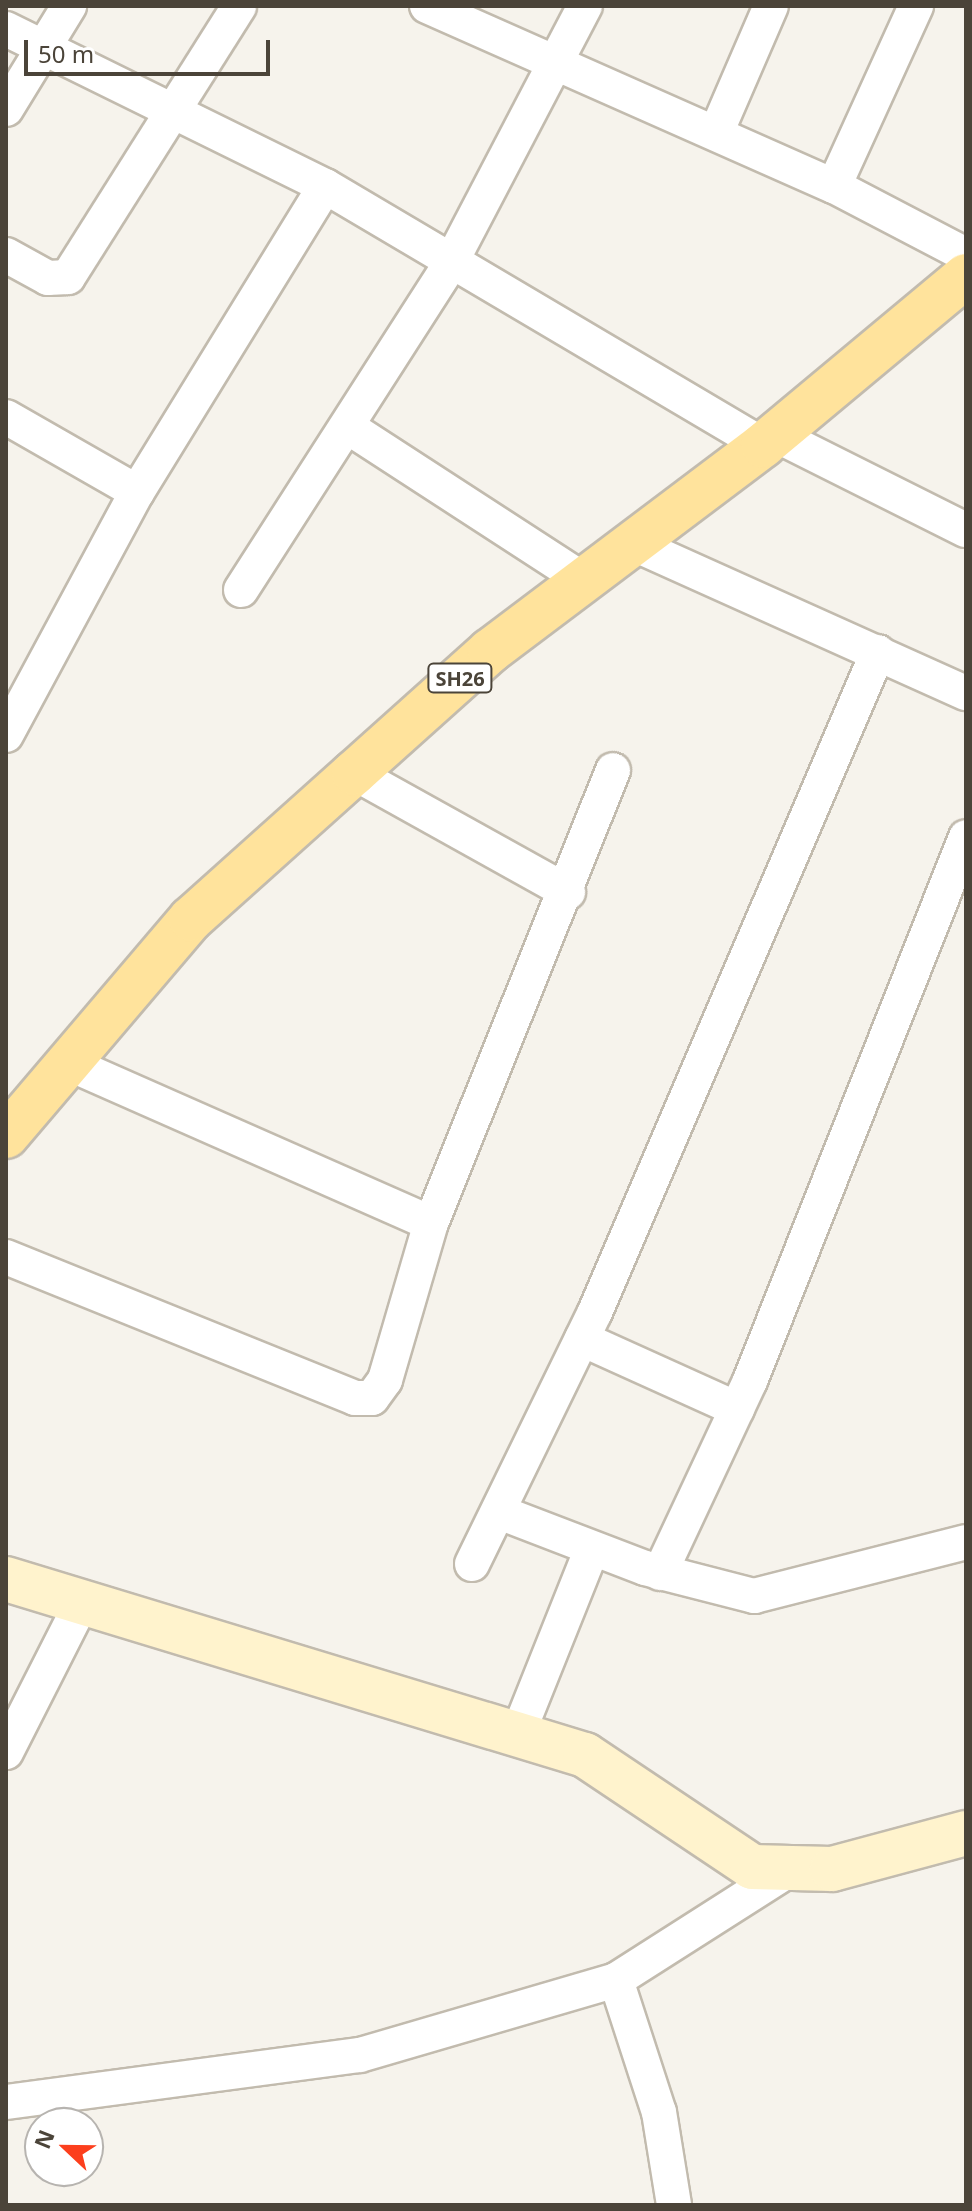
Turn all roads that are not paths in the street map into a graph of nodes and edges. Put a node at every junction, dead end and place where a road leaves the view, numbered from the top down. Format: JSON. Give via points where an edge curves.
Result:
{"nodes":[{"id":1,"x":69,"y":6,"type":"edge"},
{"id":2,"x":239,"y":6,"type":"edge"},
{"id":3,"x":585,"y":6,"type":"edge"},
{"id":4,"x":771,"y":6,"type":"edge"},
{"id":5,"x":916,"y":6,"type":"edge"},
{"id":6,"x":432,"y":7,"type":"edge"},
{"id":7,"x":6,"y":29,"type":"edge"},
{"id":8,"x":46,"y":46,"type":"junction"},
{"id":9,"x":552,"y":62,"type":"junction"},
{"id":10,"x":6,"y":109,"type":"edge"},
{"id":11,"x":170,"y":109,"type":"junction"},
{"id":12,"x":716,"y":133,"type":"junction"},
{"id":13,"x":325,"y":186,"type":"junction"},
{"id":14,"x":834,"y":186,"type":"junction"},
{"id":15,"x":6,"y":255,"type":"edge"},
{"id":16,"x":966,"y":255,"type":"edge"},
{"id":17,"x":453,"y":260,"type":"junction"},
{"id":18,"x":966,"y":276,"type":"edge"},
{"id":19,"x":6,"y":417,"type":"edge"},
{"id":20,"x":348,"y":427,"type":"junction"},
{"id":21,"x":770,"y":440,"type":"junction"},
{"id":22,"x":137,"y":492,"type":"junction"},
{"id":23,"x":966,"y":530,"type":"edge"},
{"id":24,"x":634,"y":544,"type":"junction"},
{"id":25,"x":584,"y":580,"type":"junction"},
{"id":26,"x":241,"y":590,"type":"dead end"},
{"id":27,"x":878,"y":652,"type":"junction"},
{"id":28,"x":966,"y":693,"type":"edge"},
{"id":29,"x":6,"y":735,"type":"edge"},
{"id":30,"x":613,"y":770,"type":"dead end"},
{"id":31,"x":354,"y":773,"type":"junction"},
{"id":32,"x":966,"y":837,"type":"edge"},
{"id":33,"x":568,"y":892,"type":"junction"},
{"id":34,"x":70,"y":1064,"type":"junction"},
{"id":35,"x":6,"y":1136,"type":"edge"},
{"id":36,"x":431,"y":1223,"type":"junction"},
{"id":37,"x":6,"y":1257,"type":"edge"},
{"id":38,"x":582,"y":1339,"type":"junction"},
{"id":39,"x":737,"y":1409,"type":"junction"},
{"id":40,"x":499,"y":1512,"type":"junction"},
{"id":41,"x":966,"y":1542,"type":"edge"},
{"id":42,"x":591,"y":1551,"type":"junction"},
{"id":43,"x":472,"y":1564,"type":"dead end"},
{"id":44,"x":660,"y":1573,"type":"junction"},
{"id":45,"x":6,"y":1579,"type":"edge"},
{"id":46,"x":82,"y":1602,"type":"junction"},
{"id":47,"x":519,"y":1731,"type":"junction"},
{"id":48,"x":6,"y":1752,"type":"edge"},
{"id":49,"x":966,"y":1833,"type":"edge"},
{"id":50,"x":792,"y":1868,"type":"junction"},
{"id":51,"x":616,"y":1980,"type":"junction"},
{"id":52,"x":6,"y":2102,"type":"edge"},
{"id":53,"x":674,"y":2205,"type":"edge"}],
"edges":[{"from":1,"to":8,"type":"street"},
{"from":2,"to":11,"type":"street"},
{"from":3,"to":9,"type":"street"},
{"from":4,"to":12,"type":"street"},
{"from":5,"to":14,"type":"street"},
{"from":6,"to":9,"type":"street"},
{"from":7,"to":8,"type":"street"},
{"from":8,"to":10,"type":"street"},
{"from":8,"to":11,"type":"street"},
{"from":9,"to":12,"type":"street"},
{"from":9,"to":17,"type":"street"},
{"from":11,"to":13,"type":"street"},
{"from":11,"to":15,"type":"street","via":[[68,277],[48,278]]},
{"from":12,"to":14,"type":"street"},
{"from":13,"to":17,"type":"street"},
{"from":13,"to":22,"type":"street"},
{"from":14,"to":16,"type":"street"},
{"from":17,"to":20,"type":"street"},
{"from":17,"to":21,"type":"street"},
{"from":18,"to":21,"type":"main road","number":"SH26"},
{"from":19,"to":22,"type":"street"},
{"from":20,"to":25,"type":"street"},
{"from":20,"to":26,"type":"street"},
{"from":21,"to":23,"type":"street"},
{"from":21,"to":24,"type":"main road","number":"SH26"},
{"from":22,"to":29,"type":"street"},
{"from":24,"to":25,"type":"main road","number":"SH26"},
{"from":24,"to":27,"type":"street"},
{"from":25,"to":31,"type":"main road","number":"SH26","via":[[490,651]]},
{"from":27,"to":28,"type":"street"},
{"from":27,"to":38,"type":"street"},
{"from":30,"to":33,"type":"street"},
{"from":31,"to":33,"type":"street"},
{"from":31,"to":34,"type":"main road","number":"SH26","via":[[191,919]]},
{"from":32,"to":39,"type":"street"},
{"from":33,"to":36,"type":"street"},
{"from":34,"to":35,"type":"main road","number":"SH26"},
{"from":34,"to":36,"type":"street"},
{"from":36,"to":37,"type":"street","via":[[385,1380],[363,1400]]},
{"from":38,"to":39,"type":"street"},
{"from":38,"to":40,"type":"street"},
{"from":39,"to":44,"type":"street"},
{"from":40,"to":42,"type":"street"},
{"from":40,"to":43,"type":"street"},
{"from":41,"to":44,"type":"street","via":[[775,1594],[735,1594]]},
{"from":42,"to":44,"type":"street"},
{"from":42,"to":47,"type":"street"},
{"from":45,"to":46,"type":"street"},
{"from":46,"to":47,"type":"street"},
{"from":46,"to":48,"type":"street"},
{"from":47,"to":50,"type":"street","via":[[585,1755],[752,1867]]},
{"from":49,"to":50,"type":"street","via":[[832,1869]]},
{"from":50,"to":51,"type":"street"},
{"from":51,"to":52,"type":"street","via":[[360,2055]]},
{"from":51,"to":53,"type":"street","via":[[659,2112]]}]}
